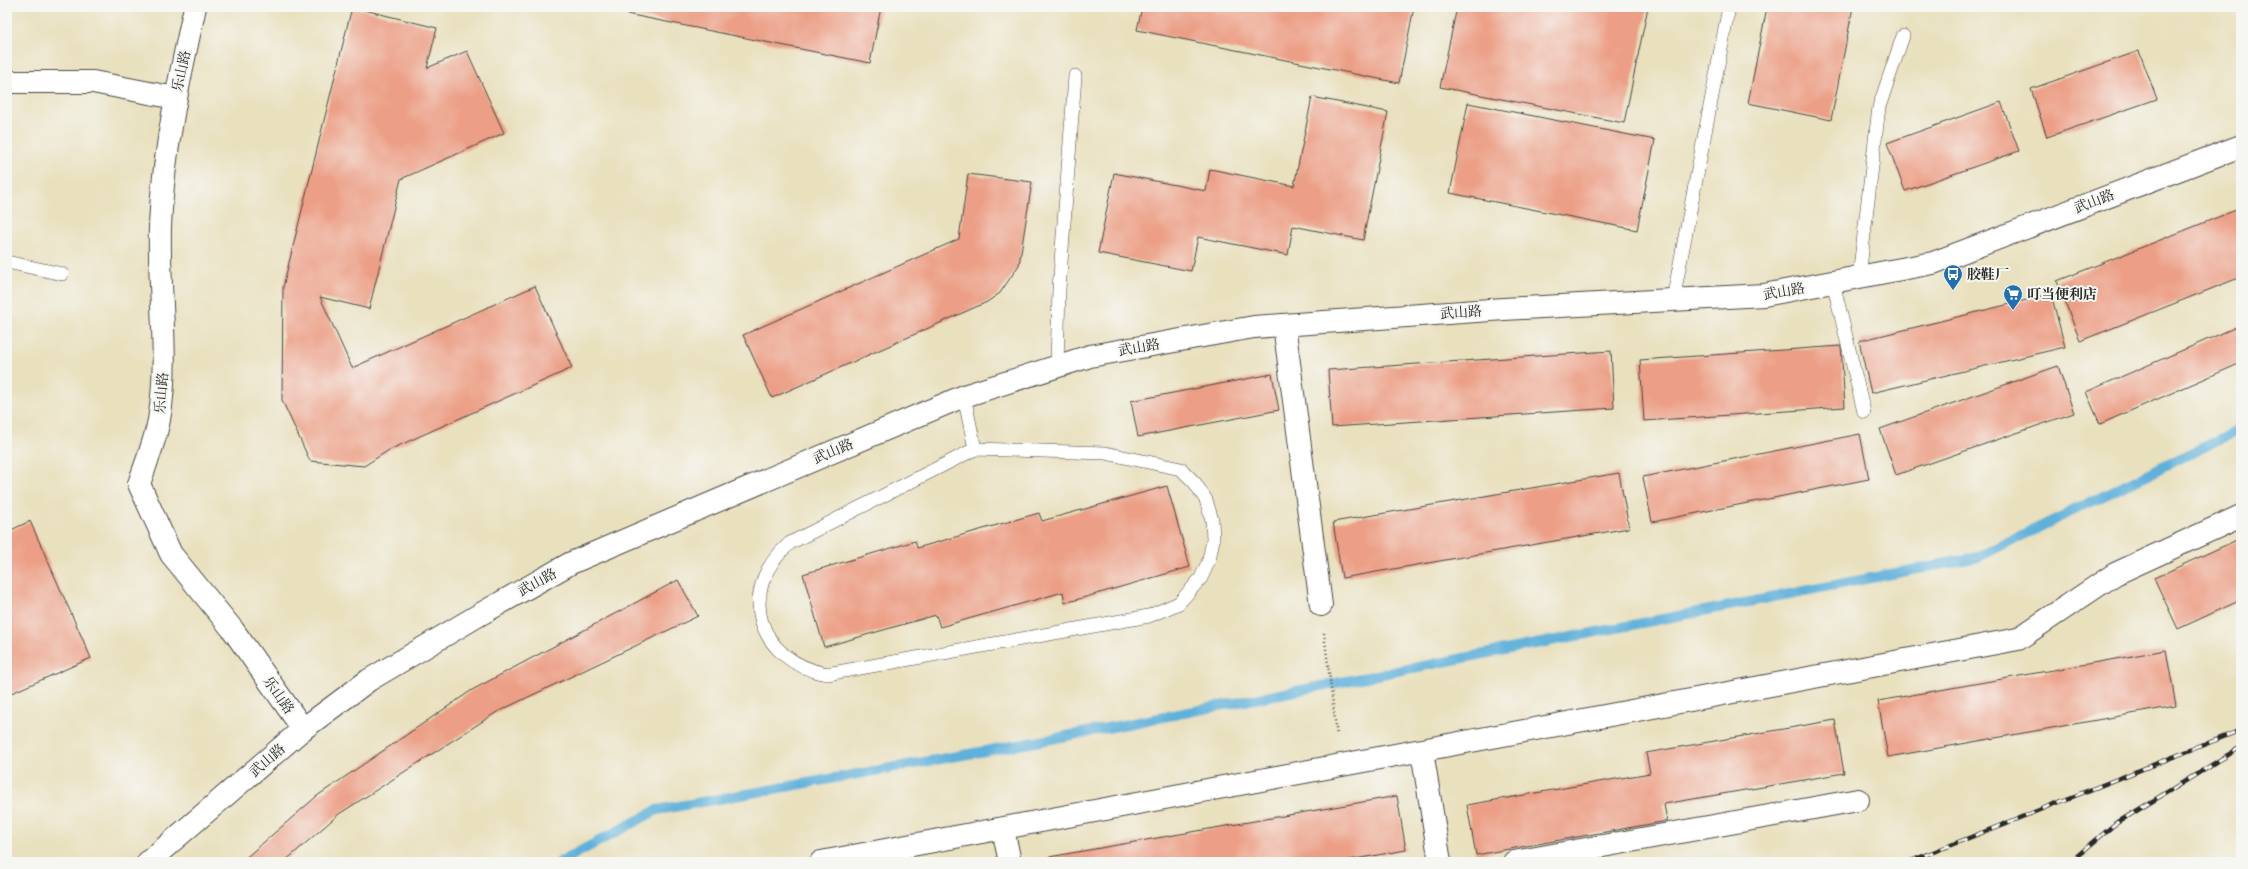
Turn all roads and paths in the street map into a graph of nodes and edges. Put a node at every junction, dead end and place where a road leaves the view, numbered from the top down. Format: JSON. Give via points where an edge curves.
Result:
{"nodes":[{"id":1,"x":195,"y":7,"type":"edge"},
{"id":2,"x":1729,"y":7,"type":"edge"},
{"id":3,"x":1903,"y":36,"type":"dead end"},
{"id":4,"x":1075,"y":76,"type":"dead end"},
{"id":5,"x":7,"y":82,"type":"edge"},
{"id":6,"x":175,"y":98,"type":"junction"},
{"id":7,"x":2241,"y":146,"type":"edge"},
{"id":8,"x":7,"y":262,"type":"edge"},
{"id":9,"x":62,"y":274,"type":"dead end"},
{"id":10,"x":1859,"y":276,"type":"junction"},
{"id":11,"x":1833,"y":282,"type":"junction"},
{"id":12,"x":1673,"y":300,"type":"junction"},
{"id":13,"x":1284,"y":325,"type":"junction"},
{"id":14,"x":1057,"y":366,"type":"junction"},
{"id":15,"x":964,"y":396,"type":"junction"},
{"id":16,"x":1864,"y":412,"type":"dead end"},
{"id":17,"x":975,"y":449,"type":"junction"},
{"id":18,"x":2241,"y":516,"type":"edge"},
{"id":19,"x":1321,"y":605,"type":"joint"},
{"id":20,"x":1334,"y":708,"type":"dead end"},
{"id":21,"x":303,"y":729,"type":"junction"},
{"id":22,"x":1422,"y":751,"type":"junction"},
{"id":23,"x":1858,"y":800,"type":"dead end"},
{"id":24,"x":1003,"y":829,"type":"junction"},
{"id":25,"x":148,"y":862,"type":"edge"},
{"id":26,"x":821,"y":862,"type":"edge"},
{"id":27,"x":1010,"y":862,"type":"edge"},
{"id":28,"x":1440,"y":862,"type":"edge"},
{"id":29,"x":1514,"y":862,"type":"edge"}],
"edges":[{"from":1,"to":6,"type":"street","name":"乐山路"},
{"from":2,"to":12,"type":"lane"},
{"from":3,"to":10,"type":"lane","via":[[1879,107]]},
{"from":4,"to":14,"type":"lane","via":[[1059,289]]},
{"from":5,"to":6,"type":"street","via":[[93,82]]},
{"from":6,"to":21,"type":"street","name":"乐山路","via":[[165,162],[160,227],[160,291],[165,353],[160,413],[139,484],[171,554],[233,630]]},
{"from":7,"to":10,"type":"street","name":"武山路","via":[[1932,263]]},
{"from":8,"to":9,"type":"lane"},
{"from":10,"to":11,"type":"street","name":"武山路"},
{"from":11,"to":12,"type":"street","name":"武山路","via":[[1764,295]]},
{"from":11,"to":16,"type":"lane"},
{"from":12,"to":13,"type":"street","name":"武山路"},
{"from":13,"to":14,"type":"street","name":"武山路","via":[[1254,327],[1090,356]]},
{"from":13,"to":19,"type":"street"},
{"from":14,"to":15,"type":"street","name":"武山路"},
{"from":15,"to":17,"type":"lane"},
{"from":15,"to":21,"type":"street","name":"武山路","via":[[571,563],[369,680]]},
{"from":17,"to":17,"type":"lane","via":[[790,543],[778,554],[762,581],[759,596],[763,628],[782,655],[811,671],[827,674],[1149,616],[1179,603],[1201,578],[1209,560],[1213,540],[1212,520],[1206,500],[1195,483],[1181,469],[1105,453]]},
{"from":18,"to":22,"type":"street","via":[[2115,574],[2018,639]]},
{"from":19,"to":20,"type":"path"},
{"from":21,"to":25,"type":"street","name":"武山路"},
{"from":22,"to":24,"type":"street"},
{"from":22,"to":28,"type":"street"},
{"from":23,"to":29,"type":"street"},
{"from":24,"to":26,"type":"street"},
{"from":24,"to":27,"type":"street"}]}
